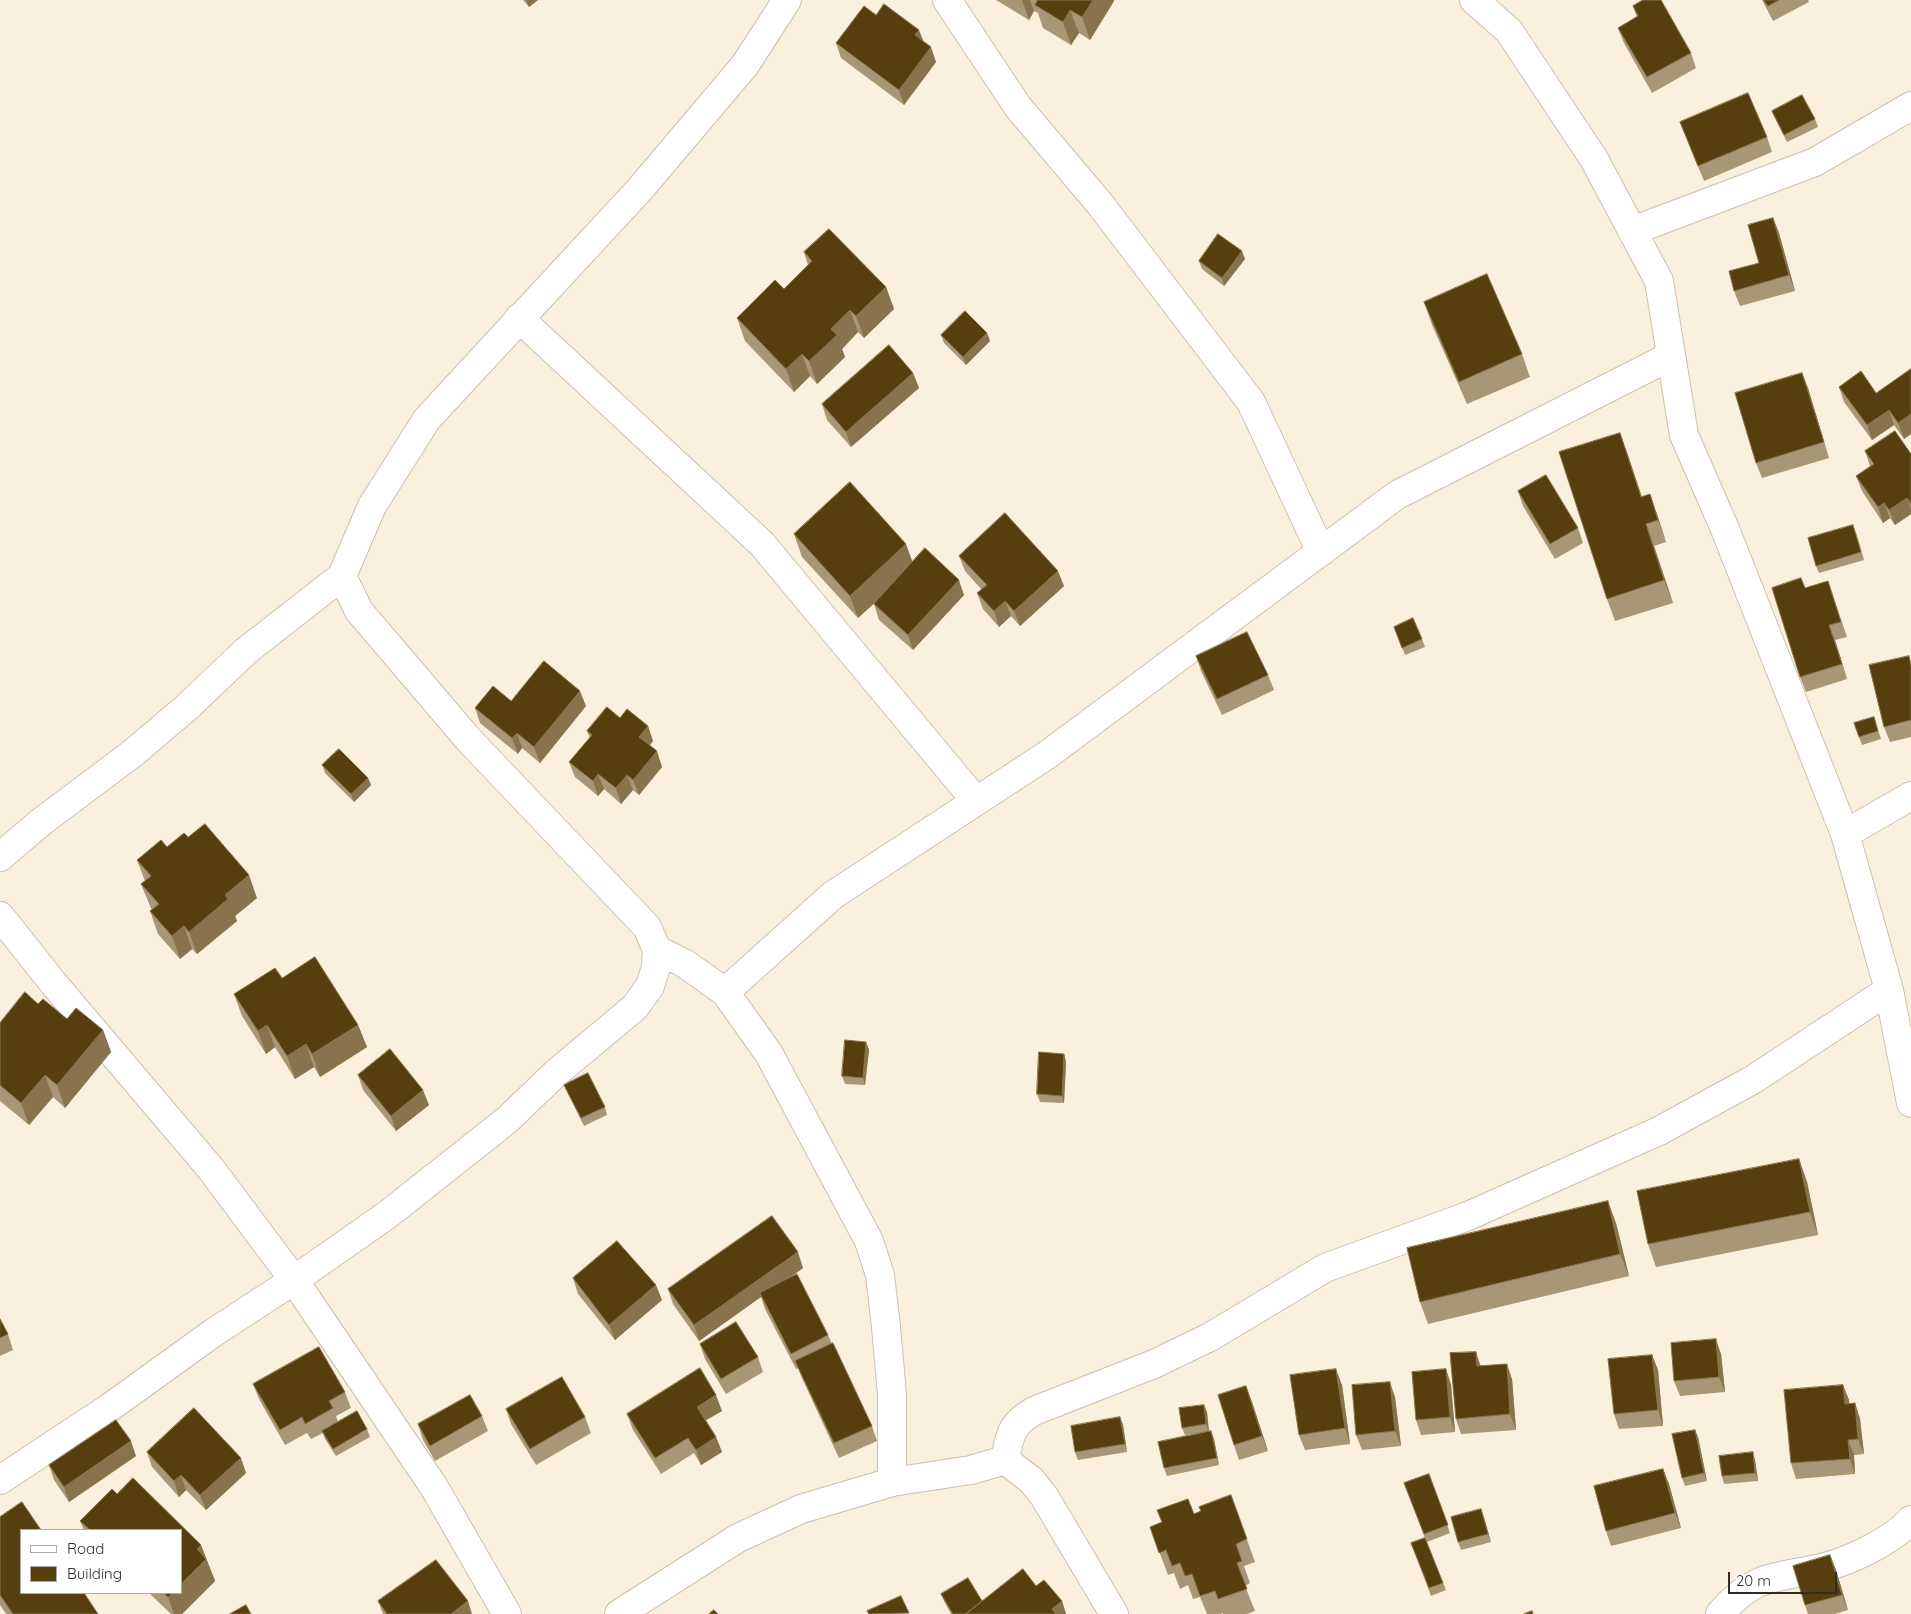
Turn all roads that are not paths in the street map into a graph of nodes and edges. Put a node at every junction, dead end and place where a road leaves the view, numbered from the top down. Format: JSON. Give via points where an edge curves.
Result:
{"nodes":[{"id":1,"x":787,"y":0,"type":"edge"},
{"id":2,"x":947,"y":0,"type":"edge"},
{"id":3,"x":1474,"y":0,"type":"edge"},
{"id":4,"x":1911,"y":106,"type":"edge"},
{"id":5,"x":1632,"y":231,"type":"junction"},
{"id":6,"x":519,"y":318,"type":"junction"},
{"id":7,"x":1672,"y":356,"type":"junction"},
{"id":8,"x":1321,"y":552,"type":"junction"},
{"id":9,"x":342,"y":576,"type":"junction"},
{"id":10,"x":1911,"y":796,"type":"edge"},
{"id":11,"x":976,"y":801,"type":"junction"},
{"id":12,"x":41,"y":822,"type":"junction"},
{"id":13,"x":1845,"y":834,"type":"junction"},
{"id":14,"x":0,"y":839,"type":"edge"},
{"id":15,"x":0,"y":857,"type":"edge"},
{"id":16,"x":0,"y":916,"type":"edge"},
{"id":17,"x":657,"y":950,"type":"junction"},
{"id":18,"x":1889,"y":990,"type":"junction"},
{"id":19,"x":725,"y":992,"type":"junction"},
{"id":20,"x":1911,"y":1103,"type":"edge"},
{"id":21,"x":294,"y":1280,"type":"junction"},
{"id":22,"x":1005,"y":1460,"type":"junction"},
{"id":23,"x":0,"y":1480,"type":"edge"},
{"id":24,"x":892,"y":1482,"type":"junction"},
{"id":25,"x":1911,"y":1520,"type":"edge"},
{"id":26,"x":507,"y":1614,"type":"edge"},
{"id":27,"x":619,"y":1614,"type":"edge"},
{"id":28,"x":1114,"y":1614,"type":"edge"},
{"id":29,"x":1720,"y":1614,"type":"edge"}],
"edges":[{"from":1,"to":6,"type":"street","via":[[745,65],[654,174]]},
{"from":2,"to":8,"type":"street","via":[[1018,107],[1100,204],[1252,402]]},
{"from":3,"to":5,"type":"street","via":[[1509,31],[1594,159]]},
{"from":4,"to":5,"type":"street","via":[[1815,162]]},
{"from":5,"to":7,"type":"street","via":[[1659,281]]},
{"from":6,"to":9,"type":"street","via":[[427,419],[372,506]]},
{"from":6,"to":11,"type":"street","via":[[762,544]]},
{"from":7,"to":8,"type":"street","via":[[1398,494]]},
{"from":7,"to":13,"type":"street","via":[[1684,435],[1725,529]]},
{"from":8,"to":11,"type":"street","via":[[1047,755]]},
{"from":9,"to":12,"type":"street","via":[[246,651],[133,753]]},
{"from":9,"to":17,"type":"street","via":[[359,611],[469,740],[646,927]]},
{"from":10,"to":13,"type":"street"},
{"from":11,"to":19,"type":"street","via":[[833,896]]},
{"from":12,"to":14,"type":"street"},
{"from":12,"to":15,"type":"street"},
{"from":13,"to":18,"type":"street"},
{"from":16,"to":21,"type":"street","via":[[211,1169]]},
{"from":17,"to":19,"type":"street","via":[[684,963]]},
{"from":17,"to":21,"type":"street","via":[[650,986],[636,1007],[556,1073],[499,1126],[387,1215]]},
{"from":18,"to":20,"type":"street"},
{"from":18,"to":22,"type":"street","via":[[1754,1079],[1659,1131],[1468,1216],[1325,1268],[1202,1341],[1154,1364],[1034,1411],[1014,1426]]},
{"from":19,"to":24,"type":"street","via":[[769,1054],[869,1241],[880,1275],[892,1394]]},
{"from":21,"to":23,"type":"street"},
{"from":21,"to":26,"type":"street","via":[[434,1487]]},
{"from":22,"to":24,"type":"street","via":[[971,1470]]},
{"from":22,"to":28,"type":"street","via":[[1031,1480],[1044,1496]]},
{"from":24,"to":27,"type":"street","via":[[801,1509],[738,1538]]},
{"from":25,"to":29,"type":"street","via":[[1900,1532],[1849,1558],[1819,1569],[1782,1574],[1755,1583],[1735,1596]]}]}
